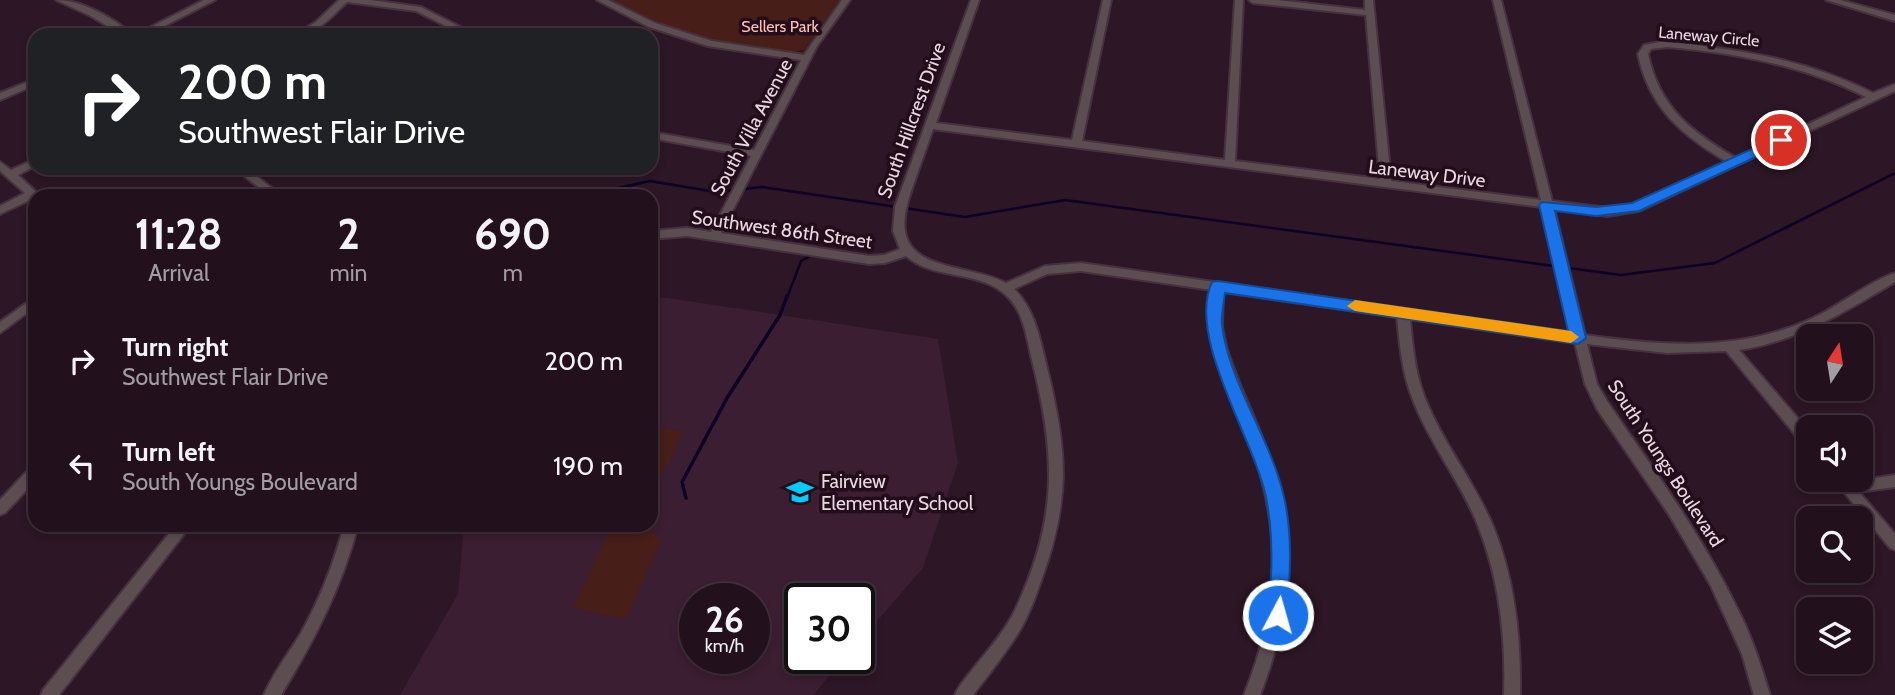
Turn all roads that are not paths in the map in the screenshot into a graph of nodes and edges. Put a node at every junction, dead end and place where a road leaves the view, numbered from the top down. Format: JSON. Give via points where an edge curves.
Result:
{"nodes":[{"id":1,"x":60,"y":0,"type":"edge"},
{"id":2,"x":211,"y":0,"type":"edge"},
{"id":3,"x":344,"y":0,"type":"edge"},
{"id":4,"x":350,"y":0,"type":"edge"},
{"id":5,"x":601,"y":0,"type":"edge"},
{"id":6,"x":846,"y":0,"type":"edge"},
{"id":7,"x":975,"y":0,"type":"edge"},
{"id":8,"x":1107,"y":0,"type":"edge"},
{"id":9,"x":1239,"y":0,"type":"edge"},
{"id":10,"x":1253,"y":0,"type":"edge"},
{"id":11,"x":1369,"y":0,"type":"edge"},
{"id":12,"x":1497,"y":0,"type":"edge"},
{"id":13,"x":1830,"y":0,"type":"edge"},
{"id":14,"x":1370,"y":13,"type":"junction"},
{"id":15,"x":1895,"y":18,"type":"edge"},
{"id":16,"x":117,"y":28,"type":"edge"},
{"id":17,"x":154,"y":28,"type":"edge"},
{"id":18,"x":312,"y":28,"type":"edge"},
{"id":19,"x":457,"y":28,"type":"edge"},
{"id":20,"x":806,"y":58,"type":"junction"},
{"id":21,"x":28,"y":85,"type":"edge"},
{"id":22,"x":1895,"y":87,"type":"edge"},
{"id":23,"x":0,"y":97,"type":"edge"},
{"id":24,"x":1873,"y":97,"type":"junction"},
{"id":25,"x":929,"y":125,"type":"junction"},
{"id":26,"x":658,"y":136,"type":"edge"},
{"id":27,"x":1076,"y":145,"type":"junction"},
{"id":28,"x":755,"y":154,"type":"junction"},
{"id":29,"x":1735,"y":162,"type":"junction"},
{"id":30,"x":0,"y":165,"type":"edge"},
{"id":31,"x":28,"y":165,"type":"edge"},
{"id":32,"x":1230,"y":165,"type":"junction"},
{"id":33,"x":10,"y":174,"type":"junction"},
{"id":34,"x":248,"y":175,"type":"edge"},
{"id":35,"x":1386,"y":185,"type":"junction"},
{"id":36,"x":268,"y":189,"type":"edge"},
{"id":37,"x":28,"y":190,"type":"edge"},
{"id":38,"x":28,"y":198,"type":"edge"},
{"id":39,"x":1546,"y":205,"type":"junction"},
{"id":40,"x":0,"y":210,"type":"edge"},
{"id":41,"x":658,"y":234,"type":"edge"},
{"id":42,"x":714,"y":237,"type":"junction"},
{"id":43,"x":907,"y":251,"type":"junction"},
{"id":44,"x":1895,"y":277,"type":"edge"},
{"id":45,"x":1218,"y":286,"type":"junction"},
{"id":46,"x":1006,"y":288,"type":"junction"},
{"id":47,"x":28,"y":307,"type":"edge"},
{"id":48,"x":1403,"y":313,"type":"junction"},
{"id":49,"x":0,"y":329,"type":"edge"},
{"id":50,"x":1578,"y":338,"type":"junction"},
{"id":51,"x":1729,"y":346,"type":"junction"},
{"id":52,"x":1796,"y":426,"type":"edge"},
{"id":53,"x":28,"y":479,"type":"edge"},
{"id":54,"x":1895,"y":481,"type":"edge"},
{"id":55,"x":1873,"y":482,"type":"edge"},
{"id":56,"x":1852,"y":492,"type":"edge"},
{"id":57,"x":0,"y":509,"type":"edge"},
{"id":58,"x":178,"y":532,"type":"edge"},
{"id":59,"x":349,"y":532,"type":"edge"},
{"id":60,"x":1895,"y":544,"type":"edge"},
{"id":61,"x":49,"y":695,"type":"edge"},
{"id":62,"x":272,"y":695,"type":"edge"},
{"id":63,"x":963,"y":695,"type":"edge"},
{"id":64,"x":1252,"y":695,"type":"edge"},
{"id":65,"x":1512,"y":695,"type":"edge"},
{"id":66,"x":1762,"y":695,"type":"edge"}],
"edges":[{"from":1,"to":16,"type":"street"},
{"from":2,"to":17,"type":"street"},
{"from":3,"to":18,"type":"street"},
{"from":4,"to":19,"type":"street","via":[[418,9]]},
{"from":5,"to":20,"type":"street","via":[[652,26],[711,44]]},
{"from":6,"to":20,"type":"street","name":"South Villa Avenue"},
{"from":7,"to":25,"type":"street","name":"South Hillcrest Drive"},
{"from":8,"to":27,"type":"street"},
{"from":9,"to":32,"type":"street"},
{"from":10,"to":14,"type":"street"},
{"from":11,"to":14,"type":"street"},
{"from":12,"to":39,"type":"street","name":"South Youngs Boulevard"},
{"from":13,"to":15,"type":"street"},
{"from":14,"to":35,"type":"street"},
{"from":20,"to":28,"type":"street","name":"South Villa Avenue"},
{"from":21,"to":23,"type":"street"},
{"from":22,"to":24,"type":"street","name":"Laneway Drive"},
{"from":24,"to":29,"type":"street","name":"Laneway Drive"},
{"from":24,"to":29,"type":"street","name":"Laneway Circle","via":[[1824,72],[1782,59],[1647,47],[1643,54],[1646,65],[1668,113],[1689,133]]},
{"from":25,"to":27,"type":"street","name":"Laneway Drive"},
{"from":25,"to":43,"type":"street","name":"South Hillcrest Drive","via":[[897,220]]},
{"from":26,"to":28,"type":"street"},
{"from":27,"to":32,"type":"street","name":"Laneway Drive"},
{"from":28,"to":42,"type":"street","name":"South Villa Avenue"},
{"from":29,"to":39,"type":"street","name":"Laneway Drive","via":[[1634,208],[1596,211]]},
{"from":30,"to":33,"type":"street"},
{"from":31,"to":33,"type":"street"},
{"from":32,"to":35,"type":"street","name":"Laneway Drive"},
{"from":33,"to":37,"type":"street"},
{"from":34,"to":36,"type":"street"},
{"from":35,"to":39,"type":"street","name":"Laneway Drive"},
{"from":38,"to":40,"type":"street"},
{"from":39,"to":50,"type":"street","name":"South Youngs Boulevard"},
{"from":41,"to":42,"type":"street","name":"Southwest 86th Street","via":[[687,232]]},
{"from":42,"to":43,"type":"street","name":"Southwest 86th Street","via":[[869,260]]},
{"from":43,"to":46,"type":"street","via":[[941,270]]},
{"from":44,"to":51,"type":"street","via":[[1803,328]]},
{"from":45,"to":46,"type":"street","via":[[1068,266],[1045,270]]},
{"from":45,"to":48,"type":"street"},
{"from":45,"to":64,"type":"street","via":[[1214,322],[1219,353],[1263,457],[1275,497],[1283,558],[1278,615]]},
{"from":46,"to":63,"type":"street","via":[[1022,309],[1036,352],[1053,420],[1058,488],[1048,544],[1018,619]]},
{"from":47,"to":49,"type":"street"},
{"from":48,"to":50,"type":"street"},
{"from":48,"to":65,"type":"street","via":[[1418,398],[1477,505],[1499,566],[1510,613]]},
{"from":50,"to":51,"type":"street","via":[[1665,349]]},
{"from":50,"to":66,"type":"street","name":"South Youngs Boulevard","via":[[1597,396],[1703,552],[1726,596],[1748,646]]},
{"from":51,"to":52,"type":"street"},
{"from":53,"to":57,"type":"street"},
{"from":54,"to":55,"type":"street"},
{"from":56,"to":60,"type":"street"},
{"from":58,"to":61,"type":"street"},
{"from":59,"to":62,"type":"street","via":[[334,586]]}]}
